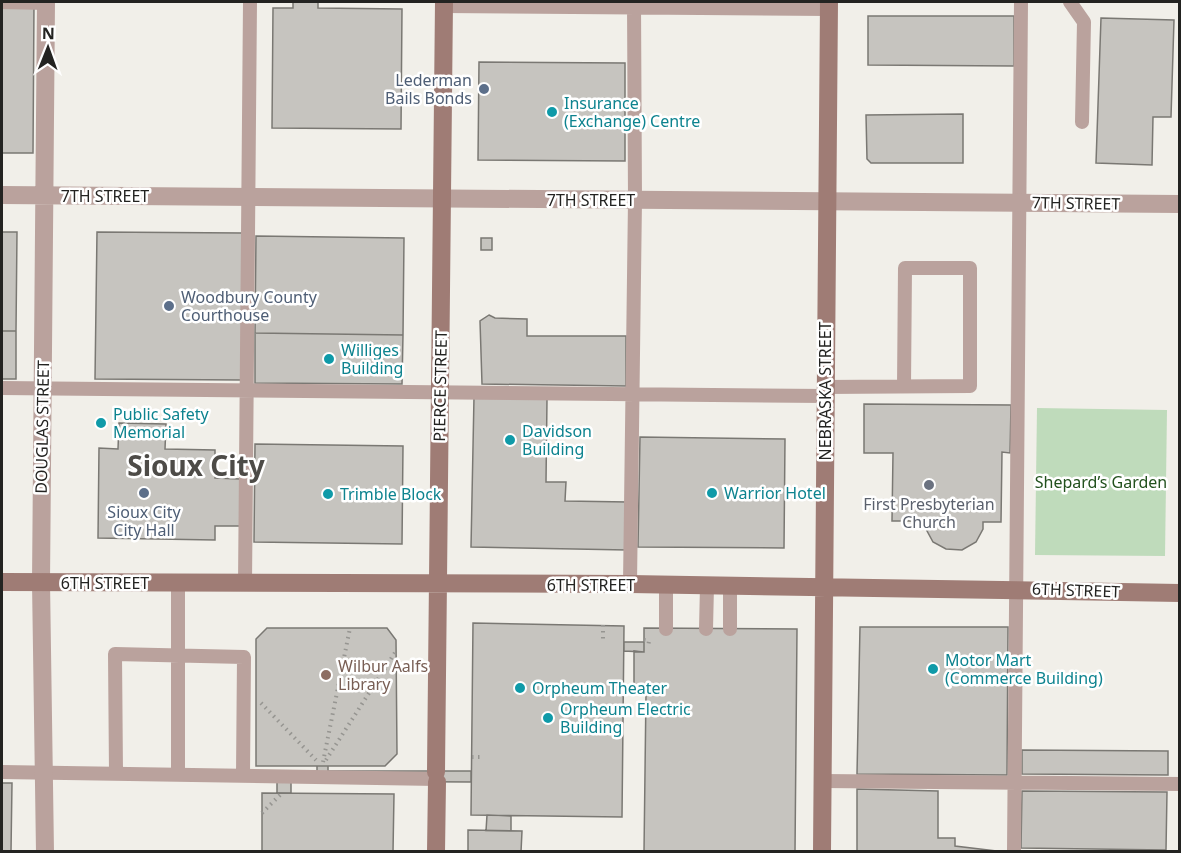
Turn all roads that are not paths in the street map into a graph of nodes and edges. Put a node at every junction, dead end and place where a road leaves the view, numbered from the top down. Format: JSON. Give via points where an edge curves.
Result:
{"nodes":[{"id":1,"x":2,"y":2,"type":"edge"},
{"id":2,"x":46,"y":2,"type":"edge"},
{"id":3,"x":250,"y":2,"type":"edge"},
{"id":4,"x":1021,"y":2,"type":"edge"},
{"id":5,"x":1070,"y":2,"type":"edge"},
{"id":6,"x":444,"y":4,"type":"edge"},
{"id":7,"x":634,"y":4,"type":"edge"},
{"id":8,"x":829,"y":5,"type":"edge"},
{"id":9,"x":1082,"y":122,"type":"dead end"},
{"id":10,"x":2,"y":195,"type":"edge"},
{"id":11,"x":44,"y":196,"type":"junction"},
{"id":12,"x":249,"y":197,"type":"junction"},
{"id":13,"x":443,"y":199,"type":"junction"},
{"id":14,"x":635,"y":200,"type":"junction"},
{"id":15,"x":827,"y":202,"type":"junction"},
{"id":16,"x":1018,"y":202,"type":"junction"},
{"id":17,"x":1179,"y":204,"type":"edge"},
{"id":18,"x":904,"y":386,"type":"junction"},
{"id":19,"x":2,"y":388,"type":"edge"},
{"id":20,"x":43,"y":389,"type":"junction"},
{"id":21,"x":248,"y":390,"type":"junction"},
{"id":22,"x":825,"y":392,"type":"junction"},
{"id":23,"x":440,"y":393,"type":"junction"},
{"id":24,"x":633,"y":394,"type":"junction"},
{"id":25,"x":2,"y":582,"type":"edge"},
{"id":26,"x":41,"y":582,"type":"junction"},
{"id":27,"x":178,"y":583,"type":"junction"},
{"id":28,"x":245,"y":584,"type":"junction"},
{"id":29,"x":630,"y":584,"type":"junction"},
{"id":30,"x":438,"y":585,"type":"junction"},
{"id":31,"x":666,"y":585,"type":"junction"},
{"id":32,"x":706,"y":586,"type":"junction"},
{"id":33,"x":730,"y":586,"type":"junction"},
{"id":34,"x":825,"y":587,"type":"junction"},
{"id":35,"x":1017,"y":588,"type":"junction"},
{"id":36,"x":1179,"y":593,"type":"edge"},
{"id":37,"x":666,"y":629,"type":"dead end"},
{"id":38,"x":706,"y":629,"type":"dead end"},
{"id":39,"x":730,"y":629,"type":"dead end"},
{"id":40,"x":179,"y":656,"type":"junction"},
{"id":41,"x":2,"y":772,"type":"edge"},
{"id":42,"x":44,"y":772,"type":"junction"},
{"id":43,"x":116,"y":773,"type":"junction"},
{"id":44,"x":178,"y":774,"type":"junction"},
{"id":45,"x":243,"y":774,"type":"junction"},
{"id":46,"x":437,"y":777,"type":"junction"},
{"id":47,"x":823,"y":782,"type":"junction"},
{"id":48,"x":1015,"y":783,"type":"junction"},
{"id":49,"x":1179,"y":784,"type":"edge"},
{"id":50,"x":45,"y":852,"type":"edge"},
{"id":51,"x":436,"y":852,"type":"edge"},
{"id":52,"x":822,"y":852,"type":"edge"},
{"id":53,"x":1014,"y":852,"type":"edge"}],
"edges":[{"from":1,"to":2,"type":"lane"},
{"from":2,"to":11,"type":"street","name":"DOUGLAS STREET"},
{"from":3,"to":12,"type":"lane"},
{"from":4,"to":16,"type":"lane"},
{"from":5,"to":9,"type":"lane","via":[[1084,22]]},
{"from":6,"to":7,"type":"lane"},
{"from":6,"to":13,"type":"main road","name":"PIERCE STREET"},
{"from":7,"to":8,"type":"lane"},
{"from":7,"to":14,"type":"lane"},
{"from":8,"to":15,"type":"main road","name":"NEBRASKA STREET"},
{"from":10,"to":11,"type":"street","name":"7TH STREET"},
{"from":11,"to":12,"type":"street","name":"7TH STREET"},
{"from":11,"to":20,"type":"street","name":"DOUGLAS STREET"},
{"from":12,"to":13,"type":"street","name":"7TH STREET"},
{"from":12,"to":21,"type":"lane"},
{"from":13,"to":14,"type":"street","name":"7TH STREET"},
{"from":13,"to":23,"type":"main road","name":"PIERCE STREET"},
{"from":14,"to":15,"type":"street","name":"7TH STREET"},
{"from":14,"to":24,"type":"lane"},
{"from":15,"to":16,"type":"street","name":"7TH STREET"},
{"from":15,"to":22,"type":"main road","name":"NEBRASKA STREET"},
{"from":16,"to":17,"type":"street","name":"7TH STREET"},
{"from":16,"to":35,"type":"lane"},
{"from":18,"to":18,"type":"lane","via":[[970,386],[970,268],[904,268]]},
{"from":18,"to":22,"type":"lane"},
{"from":19,"to":20,"type":"lane"},
{"from":20,"to":21,"type":"lane"},
{"from":20,"to":26,"type":"street","name":"DOUGLAS STREET"},
{"from":21,"to":23,"type":"lane"},
{"from":21,"to":28,"type":"lane"},
{"from":22,"to":24,"type":"lane"},
{"from":22,"to":34,"type":"main road","name":"NEBRASKA STREET"},
{"from":23,"to":24,"type":"lane"},
{"from":23,"to":30,"type":"main road","name":"PIERCE STREET"},
{"from":24,"to":29,"type":"lane"},
{"from":25,"to":26,"type":"main road","name":"6TH STREET"},
{"from":26,"to":27,"type":"main road","name":"6TH STREET"},
{"from":26,"to":42,"type":"street","name":"DOUGLAS STREET"},
{"from":27,"to":28,"type":"main road","name":"6TH STREET"},
{"from":27,"to":40,"type":"lane"},
{"from":28,"to":30,"type":"main road","name":"6TH STREET"},
{"from":29,"to":30,"type":"main road","name":"6TH STREET"},
{"from":29,"to":31,"type":"main road","name":"6TH STREET"},
{"from":30,"to":46,"type":"main road","name":"PIERCE STREET"},
{"from":31,"to":32,"type":"main road","name":"6TH STREET"},
{"from":31,"to":37,"type":"lane"},
{"from":32,"to":33,"type":"main road","name":"6TH STREET"},
{"from":32,"to":38,"type":"lane"},
{"from":33,"to":34,"type":"main road","name":"6TH STREET"},
{"from":33,"to":39,"type":"lane"},
{"from":34,"to":35,"type":"main road","name":"6TH STREET"},
{"from":34,"to":47,"type":"main road","name":"NEBRASKA STREET"},
{"from":35,"to":36,"type":"main road","name":"6TH STREET"},
{"from":35,"to":48,"type":"lane"},
{"from":40,"to":43,"type":"lane","via":[[115,654]]},
{"from":40,"to":44,"type":"lane"},
{"from":40,"to":45,"type":"lane","via":[[244,657]]},
{"from":41,"to":42,"type":"lane"},
{"from":42,"to":43,"type":"lane"},
{"from":42,"to":50,"type":"street","name":"DOUGLAS STREET"},
{"from":43,"to":44,"type":"lane"},
{"from":44,"to":45,"type":"lane"},
{"from":45,"to":46,"type":"lane"},
{"from":46,"to":51,"type":"main road","name":"PIERCE STREET"},
{"from":47,"to":48,"type":"lane"},
{"from":47,"to":52,"type":"main road","name":"NEBRASKA STREET"},
{"from":48,"to":49,"type":"lane"},
{"from":48,"to":53,"type":"lane"}]}
